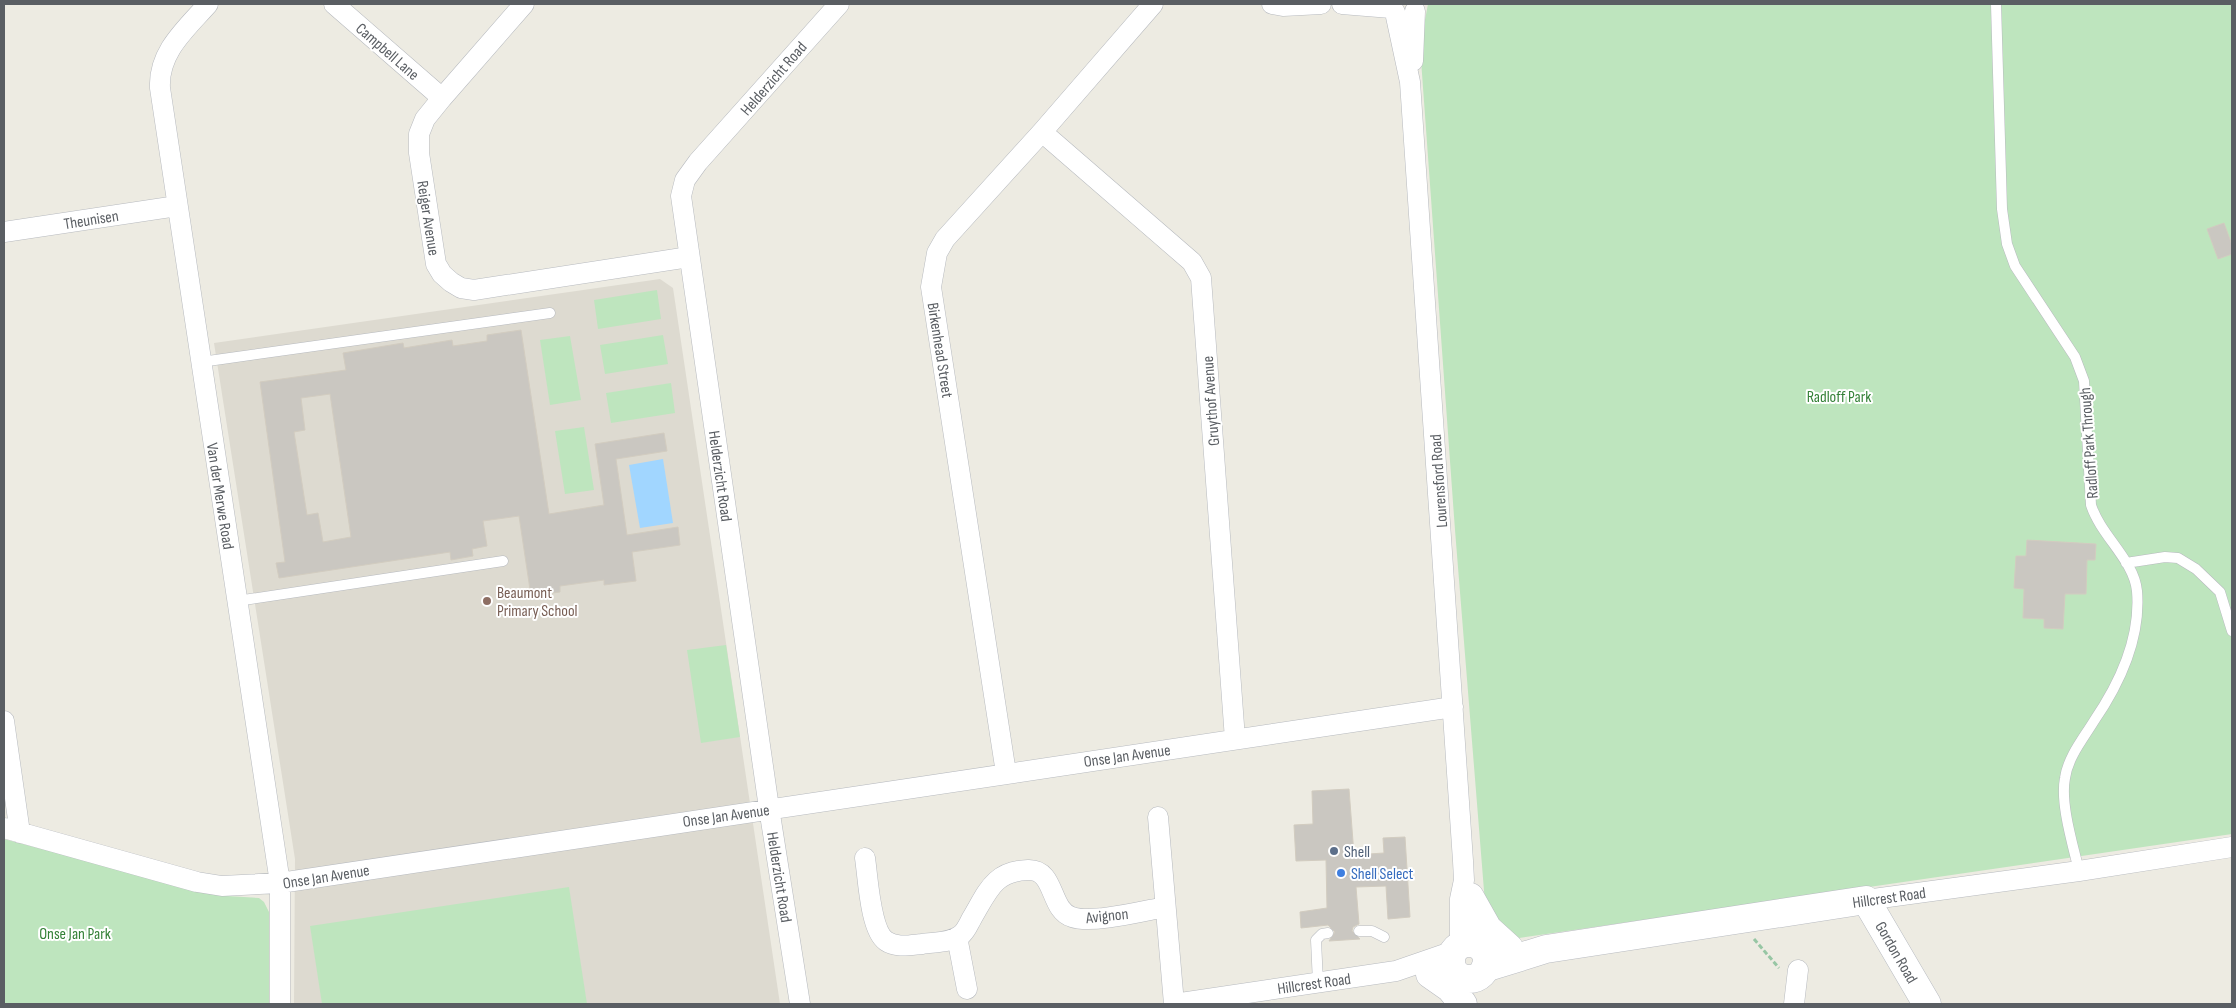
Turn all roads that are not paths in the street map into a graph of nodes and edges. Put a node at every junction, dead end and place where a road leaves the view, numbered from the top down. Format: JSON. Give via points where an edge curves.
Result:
{"nodes":[{"id":1,"x":208,"y":4,"type":"edge"},
{"id":2,"x":334,"y":4,"type":"edge"},
{"id":3,"x":524,"y":4,"type":"edge"},
{"id":4,"x":839,"y":4,"type":"edge"},
{"id":5,"x":1154,"y":4,"type":"edge"},
{"id":6,"x":1272,"y":4,"type":"edge"},
{"id":7,"x":1321,"y":4,"type":"edge"},
{"id":8,"x":1342,"y":4,"type":"edge"},
{"id":9,"x":1996,"y":4,"type":"edge"},
{"id":10,"x":1402,"y":8,"type":"edge"},
{"id":11,"x":442,"y":98,"type":"junction"},
{"id":12,"x":1042,"y":132,"type":"junction"},
{"id":13,"x":177,"y":206,"type":"junction"},
{"id":14,"x":4,"y":232,"type":"edge"},
{"id":15,"x":689,"y":257,"type":"junction"},
{"id":16,"x":550,"y":313,"type":"dead end"},
{"id":17,"x":201,"y":362,"type":"junction"},
{"id":18,"x":503,"y":561,"type":"dead end"},
{"id":19,"x":2126,"y":563,"type":"junction"},
{"id":20,"x":237,"y":601,"type":"junction"},
{"id":21,"x":2232,"y":631,"type":"edge"},
{"id":22,"x":1453,"y":706,"type":"junction"},
{"id":23,"x":4,"y":721,"type":"edge"},
{"id":24,"x":1235,"y":739,"type":"junction"},
{"id":25,"x":1006,"y":773,"type":"junction"},
{"id":26,"x":769,"y":808,"type":"junction"},
{"id":27,"x":1158,"y":817,"type":"dead end"},
{"id":28,"x":12,"y":830,"type":"edge"},
{"id":29,"x":2232,"y":846,"type":"edge"},
{"id":30,"x":865,"y":858,"type":"dead end"},
{"id":31,"x":2079,"y":872,"type":"junction"},
{"id":32,"x":280,"y":883,"type":"junction"},
{"id":33,"x":1467,"y":889,"type":"junction"},
{"id":34,"x":1866,"y":900,"type":"junction"},
{"id":35,"x":1165,"y":907,"type":"junction"},
{"id":36,"x":1359,"y":931,"type":"dead end"},
{"id":37,"x":1328,"y":933,"type":"dead end"},
{"id":38,"x":957,"y":937,"type":"junction"},
{"id":39,"x":1384,"y":937,"type":"dead end"},
{"id":40,"x":1474,"y":959,"type":"junction"},
{"id":41,"x":1396,"y":971,"type":"junction"},
{"id":42,"x":1430,"y":974,"type":"junction"},
{"id":43,"x":1318,"y":983,"type":"junction"},
{"id":44,"x":967,"y":989,"type":"dead end"},
{"id":45,"x":280,"y":1004,"type":"edge"},
{"id":46,"x":800,"y":1004,"type":"edge"},
{"id":47,"x":1174,"y":1004,"type":"edge"},
{"id":48,"x":1463,"y":1004,"type":"edge"},
{"id":49,"x":1467,"y":1004,"type":"edge"},
{"id":50,"x":1480,"y":1004,"type":"edge"},
{"id":51,"x":1927,"y":1004,"type":"edge"}],
"edges":[{"from":1,"to":13,"type":"street","name":"Van der Merwe Road","via":[[165,55],[159,77]]},
{"from":2,"to":11,"type":"street","name":"Campbell Lane"},
{"from":3,"to":11,"type":"street","name":"Reiger Avenue"},
{"from":4,"to":15,"type":"street","name":"Helderzicht Road","via":[[685,180],[681,196]]},
{"from":5,"to":12,"type":"street","name":"Birkenhead Street"},
{"from":6,"to":7,"type":"street"},
{"from":8,"to":10,"type":"street"},
{"from":9,"to":19,"type":"lane","name":"Radloff Park Through","via":[[2002,208],[2007,244],[2015,266],[2075,357],[2084,381],[2091,505],[2096,520]]},
{"from":10,"to":22,"type":"street","name":"Lourensford Road","via":[[1415,35],[1410,82]]},
{"from":11,"to":15,"type":"street","name":"Reiger Avenue","via":[[425,119],[419,134],[419,153],[436,264],[451,282],[461,288],[486,288]]},
{"from":12,"to":24,"type":"street","name":"Gruythof Avenue","via":[[1192,262],[1201,278]]},
{"from":12,"to":25,"type":"street","name":"Birkenhead Street","via":[[945,239],[937,253],[931,287]]},
{"from":13,"to":14,"type":"street","name":"Theunisen"},
{"from":13,"to":17,"type":"street","name":"Van der Merwe Road"},
{"from":15,"to":26,"type":"street","name":"Helderzicht Road"},
{"from":16,"to":17,"type":"lane"},
{"from":17,"to":20,"type":"street","name":"Van der Merwe Road"},
{"from":18,"to":20,"type":"lane"},
{"from":19,"to":21,"type":"lane","via":[[2178,558],[2196,569],[2220,592]]},
{"from":19,"to":31,"type":"lane","name":"Radloff Park Through","via":[[2137,589],[2137,622],[2130,650],[2114,692],[2068,763],[2064,779],[2064,797]]},
{"from":20,"to":32,"type":"street","name":"Van der Merwe Road"},
{"from":22,"to":24,"type":"street","name":"Onse Jan Avenue"},
{"from":22,"to":33,"type":"street","name":"Lourensford Road"},
{"from":23,"to":28,"type":"street"},
{"from":24,"to":25,"type":"street","name":"Onse Jan Avenue"},
{"from":25,"to":26,"type":"street","name":"Onse Jan Avenue"},
{"from":26,"to":32,"type":"street","name":"Onse Jan Avenue"},
{"from":26,"to":46,"type":"street","name":"Helderzicht Road"},
{"from":27,"to":35,"type":"street"},
{"from":28,"to":32,"type":"street","name":"Onse Jan Avenue","via":[[197,882],[222,886]]},
{"from":29,"to":31,"type":"street","name":"Hillcrest Road"},
{"from":30,"to":38,"type":"street","via":[[874,919],[885,941],[907,946]]},
{"from":31,"to":34,"type":"street","name":"Hillcrest Road"},
{"from":32,"to":45,"type":"street","name":"Van der Merwe Road"},
{"from":33,"to":40,"type":"street","name":"Lourensford Road","via":[[1460,899]]},
{"from":33,"to":40,"type":"street","via":[[1488,930]]},
{"from":34,"to":40,"type":"street","name":"Hillcrest Road"},
{"from":34,"to":51,"type":"street","name":"Gordon Road"},
{"from":35,"to":38,"type":"street","name":"Avignon","via":[[1091,919],[1071,917],[1063,912],[1046,878],[1031,870],[1014,871],[996,880],[965,930]]},
{"from":35,"to":47,"type":"street"},
{"from":36,"to":39,"type":"lane","via":[[1372,931]]},
{"from":37,"to":43,"type":"lane","via":[[1316,940]]},
{"from":38,"to":44,"type":"street"},
{"from":40,"to":41,"type":"street","name":"Hillcrest Road"},
{"from":40,"to":42,"type":"street","name":"Hillcrest Road"},
{"from":40,"to":49,"type":"street","name":"Lourensford Road"},
{"from":40,"to":50,"type":"street","name":"Lourensford Road"},
{"from":41,"to":42,"type":"street","name":"Hillcrest Road"},
{"from":41,"to":43,"type":"street","name":"Hillcrest Road"},
{"from":42,"to":48,"type":"street","via":[[1450,988]]},
{"from":43,"to":47,"type":"street","name":"Hillcrest Road"}]}
